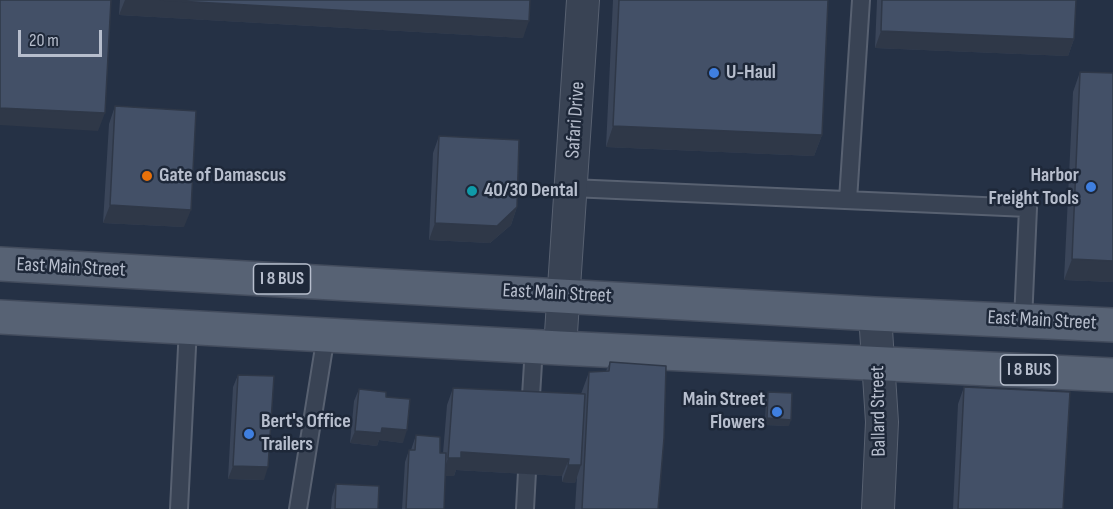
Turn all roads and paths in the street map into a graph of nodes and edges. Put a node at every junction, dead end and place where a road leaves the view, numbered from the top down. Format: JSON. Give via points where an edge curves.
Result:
{"nodes":[{"id":1,"x":583,"y":0,"type":"edge"},
{"id":2,"x":861,"y":0,"type":"edge"},
{"id":3,"x":571,"y":188,"type":"junction"},
{"id":4,"x":848,"y":200,"type":"junction"},
{"id":5,"x":0,"y":264,"type":"edge"},
{"id":6,"x":564,"y":294,"type":"junction"},
{"id":7,"x":875,"y":314,"type":"junction"},
{"id":8,"x":0,"y":317,"type":"edge"},
{"id":9,"x":1023,"y":321,"type":"junction"},
{"id":10,"x":1113,"y":325,"type":"edge"},
{"id":11,"x":188,"y":327,"type":"junction"},
{"id":12,"x":326,"y":335,"type":"junction"},
{"id":13,"x":547,"y":348,"type":"junction"},
{"id":14,"x":879,"y":363,"type":"junction"},
{"id":15,"x":1113,"y":375,"type":"edge"},
{"id":16,"x":178,"y":509,"type":"edge"},
{"id":17,"x":298,"y":509,"type":"edge"},
{"id":18,"x":525,"y":509,"type":"edge"},
{"id":19,"x":878,"y":509,"type":"edge"}],
"edges":[{"from":1,"to":3,"type":"street","name":"Safari Drive"},
{"from":2,"to":4,"type":"lane"},
{"from":3,"to":4,"type":"lane"},
{"from":3,"to":6,"type":"street","name":"Safari Drive"},
{"from":4,"to":9,"type":"lane","via":[[1028,208]]},
{"from":5,"to":6,"type":"main road","name":"East Main Street","number":"I 8 BUS"},
{"from":6,"to":7,"type":"main road","name":"East Main Street","number":"I 8 BUS"},
{"from":6,"to":13,"type":"street","name":"Safari Drive"},
{"from":7,"to":9,"type":"main road","name":"East Main Street","number":"I 8 BUS"},
{"from":7,"to":14,"type":"street","name":"Ballard Street"},
{"from":8,"to":11,"type":"main road","number":"I 8 BUS"},
{"from":9,"to":10,"type":"main road","name":"East Main Street","number":"I 8 BUS"},
{"from":11,"to":12,"type":"main road","number":"I 8 BUS"},
{"from":11,"to":16,"type":"lane"},
{"from":12,"to":13,"type":"main road","number":"I 8 BUS"},
{"from":12,"to":17,"type":"lane"},
{"from":13,"to":14,"type":"main road","number":"I 8 BUS"},
{"from":13,"to":18,"type":"lane","via":[[529,434]]},
{"from":14,"to":15,"type":"main road","number":"I 8 BUS"},
{"from":14,"to":19,"type":"street","name":"Ballard Street","via":[[882,422]]}]}
